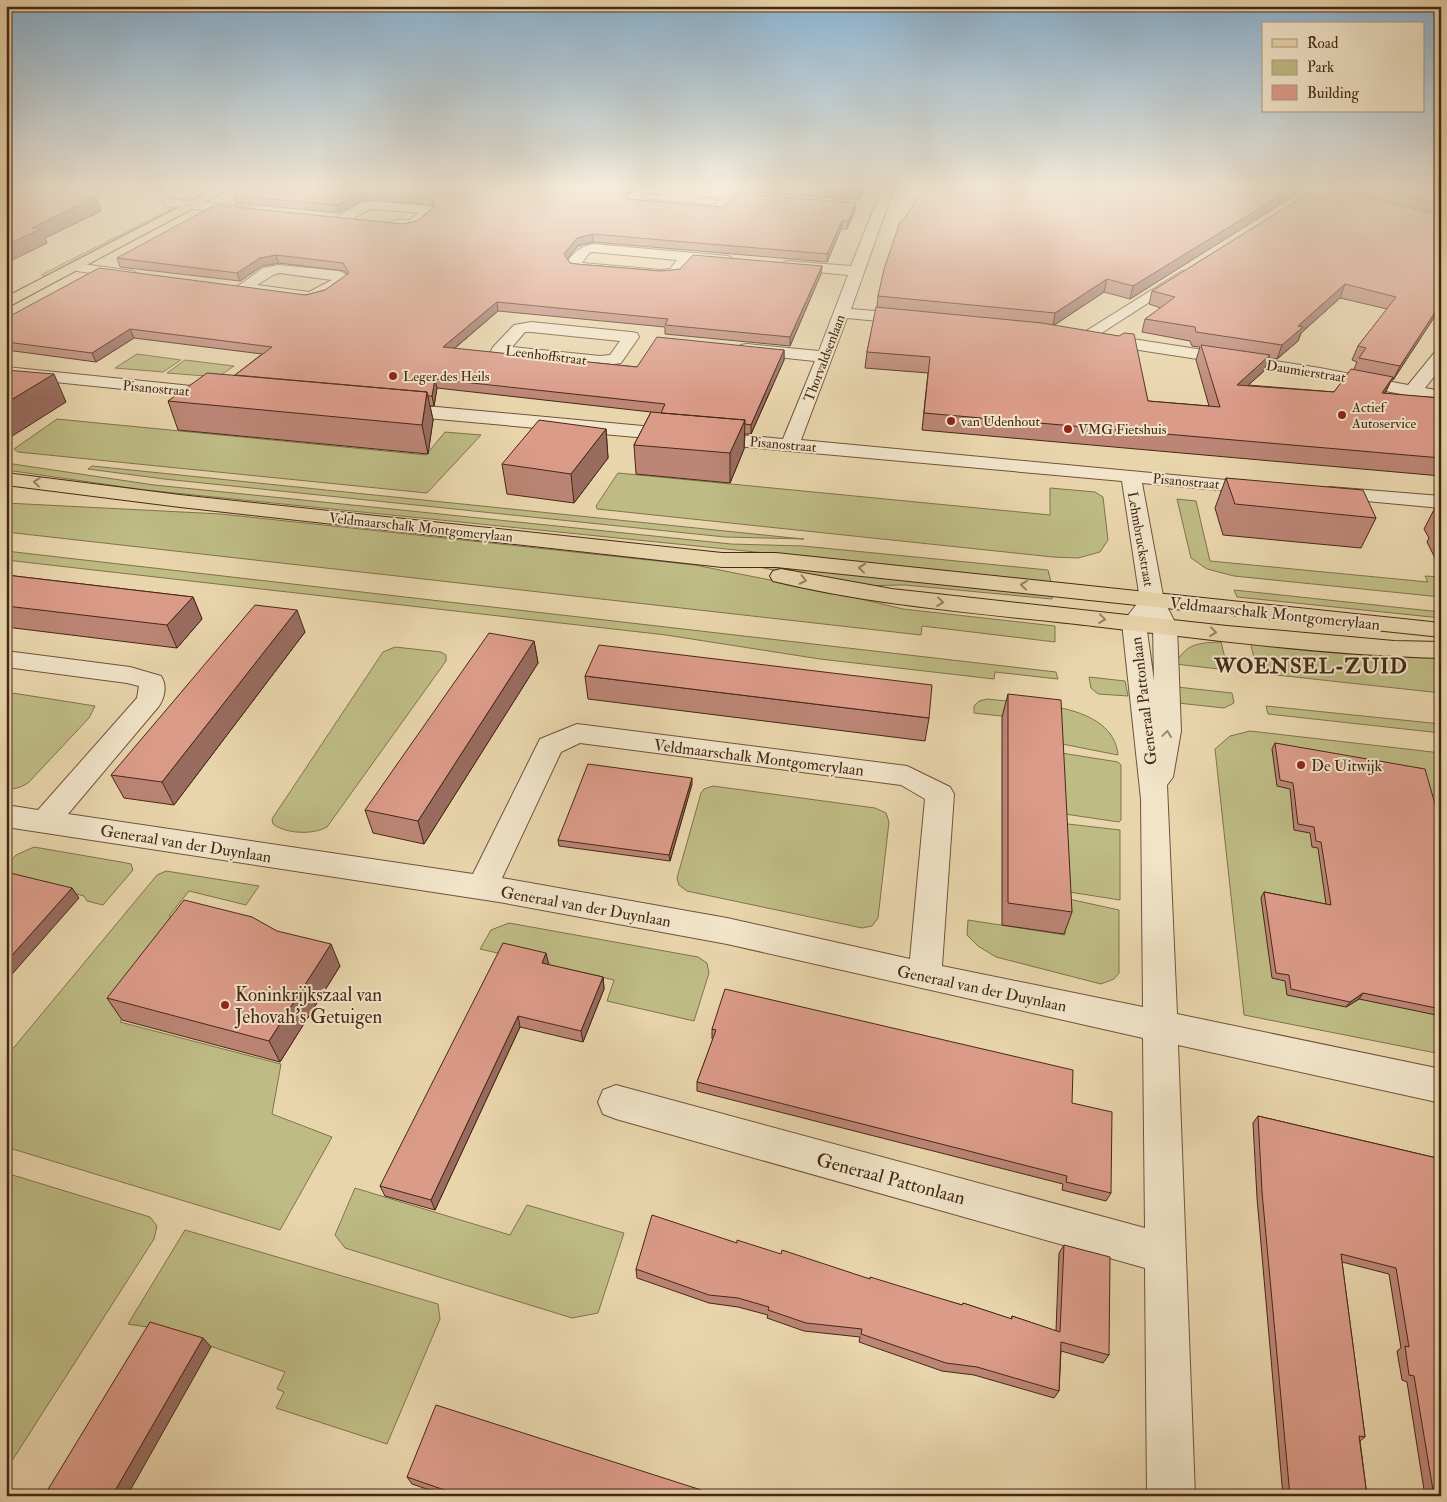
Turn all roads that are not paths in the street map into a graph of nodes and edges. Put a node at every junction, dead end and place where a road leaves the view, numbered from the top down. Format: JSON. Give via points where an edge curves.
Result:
{"nodes":[{"id":1,"x":64,"y":258,"type":"edge"},
{"id":2,"x":92,"y":258,"type":"edge"},
{"id":3,"x":577,"y":258,"type":"edge"},
{"id":4,"x":686,"y":258,"type":"edge"},
{"id":5,"x":713,"y":258,"type":"edge"},
{"id":6,"x":860,"y":258,"type":"edge"},
{"id":7,"x":747,"y":261,"type":"edge"},
{"id":8,"x":767,"y":263,"type":"edge"},
{"id":9,"x":75,"y":267,"type":"junction"},
{"id":10,"x":1193,"y":268,"type":"edge"},
{"id":11,"x":856,"y":271,"type":"junction"},
{"id":12,"x":152,"y":277,"type":"edge"},
{"id":13,"x":236,"y":287,"type":"joint"},
{"id":14,"x":6,"y":288,"type":"edge"},
{"id":15,"x":6,"y":304,"type":"edge"},
{"id":16,"x":842,"y":313,"type":"junction"},
{"id":17,"x":930,"y":321,"type":"edge"},
{"id":18,"x":1066,"y":334,"type":"edge"},
{"id":19,"x":631,"y":336,"type":"junction"},
{"id":20,"x":1086,"y":336,"type":"junction"},
{"id":21,"x":650,"y":338,"type":"dead end"},
{"id":22,"x":728,"y":347,"type":"edge"},
{"id":23,"x":1441,"y":356,"type":"edge"},
{"id":24,"x":825,"y":357,"type":"junction"},
{"id":25,"x":6,"y":372,"type":"edge"},
{"id":26,"x":1414,"y":390,"type":"junction"},
{"id":27,"x":240,"y":396,"type":"edge"},
{"id":28,"x":1441,"y":397,"type":"edge"},
{"id":29,"x":377,"y":408,"type":"edge"},
{"id":30,"x":790,"y":444,"type":"junction"},
{"id":31,"x":1130,"y":477,"type":"junction"},
{"id":32,"x":6,"y":479,"type":"edge"},
{"id":33,"x":1282,"y":489,"type":"edge"},
{"id":34,"x":1312,"y":492,"type":"edge"},
{"id":35,"x":6,"y":498,"type":"edge"},
{"id":36,"x":180,"y":500,"type":"junction"},
{"id":37,"x":1441,"y":502,"type":"edge"},
{"id":38,"x":722,"y":560,"type":"junction"},
{"id":39,"x":1152,"y":601,"type":"junction"},
{"id":40,"x":1134,"y":623,"type":"junction"},
{"id":41,"x":1165,"y":626,"type":"junction"},
{"id":42,"x":1441,"y":630,"type":"edge"},
{"id":43,"x":1441,"y":650,"type":"edge"},
{"id":44,"x":6,"y":659,"type":"edge"},
{"id":45,"x":1155,"y":799,"type":"junction"},
{"id":46,"x":19,"y":821,"type":"edge"},
{"id":47,"x":482,"y":888,"type":"junction"},
{"id":48,"x":925,"y":976,"type":"junction"},
{"id":49,"x":1159,"y":1026,"type":"junction"},
{"id":50,"x":1441,"y":1086,"type":"edge"},
{"id":51,"x":616,"y":1102,"type":"dead end"},
{"id":52,"x":1166,"y":1254,"type":"junction"},
{"id":53,"x":1172,"y":1496,"type":"edge"}],
"edges":[{"from":1,"to":14,"type":"main road"},
{"from":2,"to":9,"type":"main road"},
{"from":3,"to":4,"type":"street","via":[[574,262],[577,267],[661,274],[675,273]]},
{"from":5,"to":7,"type":"street"},
{"from":6,"to":11,"type":"street","name":"Thorvaldsenlaan"},
{"from":8,"to":11,"type":"street"},
{"from":9,"to":12,"type":"street"},
{"from":9,"to":15,"type":"main road"},
{"from":10,"to":20,"type":"street"},
{"from":11,"to":16,"type":"street","name":"Thorvaldsenlaan"},
{"from":13,"to":13,"type":"street","via":[[309,297],[322,294],[342,280],[339,276],[280,269],[268,271]]},
{"from":16,"to":17,"type":"street"},
{"from":16,"to":24,"type":"street","name":"Thorvaldsenlaan"},
{"from":18,"to":20,"type":"street","name":"Daumierstraat"},
{"from":19,"to":19,"type":"street","name":"Leenhoffstraat","via":[[520,328],[499,350],[600,361],[614,359]]},
{"from":19,"to":21,"type":"street","name":"Leenhoffstraat"},
{"from":20,"to":26,"type":"street","name":"Daumierstraat"},
{"from":22,"to":24,"type":"street"},
{"from":23,"to":26,"type":"street"},
{"from":24,"to":30,"type":"street","name":"Thorvaldsenlaan"},
{"from":25,"to":27,"type":"street","name":"Pisanostraat"},
{"from":26,"to":28,"type":"street","name":"Daumierstraat"},
{"from":29,"to":30,"type":"street","name":"Pisanostraat"},
{"from":30,"to":31,"type":"street","name":"Pisanostraat"},
{"from":31,"to":33,"type":"street","name":"Pisanostraat"},
{"from":31,"to":39,"type":"street","name":"Lehmbruckstraat"},
{"from":36,"to":32,"type":"main road","name":"Veldmaarschalk Montgomerylaan","one_way":true},
{"from":34,"to":37,"type":"street"},
{"from":35,"to":36,"type":"main road","name":"Veldmaarschalk Montgomerylaan"},
{"from":36,"to":38,"type":"main road","name":"Veldmaarschalk Montgomerylaan"},
{"from":39,"to":38,"type":"main road","name":"Veldmaarschalk Montgomerylaan","one_way":true,"via":[[776,560]]},
{"from":38,"to":40,"type":"main road","name":"Veldmaarschalk Montgomerylaan","one_way":true,"via":[[762,572],[892,596]]},
{"from":39,"to":40,"type":"street","name":"Generaal Pattonlaan"},
{"from":39,"to":41,"type":"street","name":"Generaal Pattonlaan"},
{"from":39,"to":42,"type":"main road","name":"Veldmaarschalk Montgomerylaan"},
{"from":40,"to":41,"type":"main road","name":"Veldmaarschalk Montgomerylaan"},
{"from":40,"to":45,"type":"street","name":"Generaal Pattonlaan"},
{"from":41,"to":43,"type":"main road","name":"Veldmaarschalk Montgomerylaan","one_way":true,"via":[[1394,649]]},
{"from":45,"to":41,"type":"street","name":"Generaal Pattonlaan","one_way":true,"via":[[1168,730]]},
{"from":44,"to":46,"type":"street","via":[[130,675],[152,682],[150,700]]},
{"from":45,"to":49,"type":"street","name":"Generaal Pattonlaan"},
{"from":46,"to":47,"type":"street","name":"Generaal van der Duynlaan"},
{"from":47,"to":48,"type":"street","name":"Generaal van der Duynlaan","via":[[727,931]]},
{"from":47,"to":48,"type":"street","name":"Veldmaarschalk Montgomerylaan","via":[[550,746],[576,733],[907,776],[940,794]]},
{"from":48,"to":49,"type":"street","name":"Generaal van der Duynlaan"},
{"from":49,"to":50,"type":"street","name":"Generaal van der Duynlaan"},
{"from":49,"to":52,"type":"street","name":"Generaal Pattonlaan"},
{"from":51,"to":52,"type":"street","name":"Generaal Pattonlaan"},
{"from":52,"to":53,"type":"street","name":"Generaal Pattonlaan"}]}
